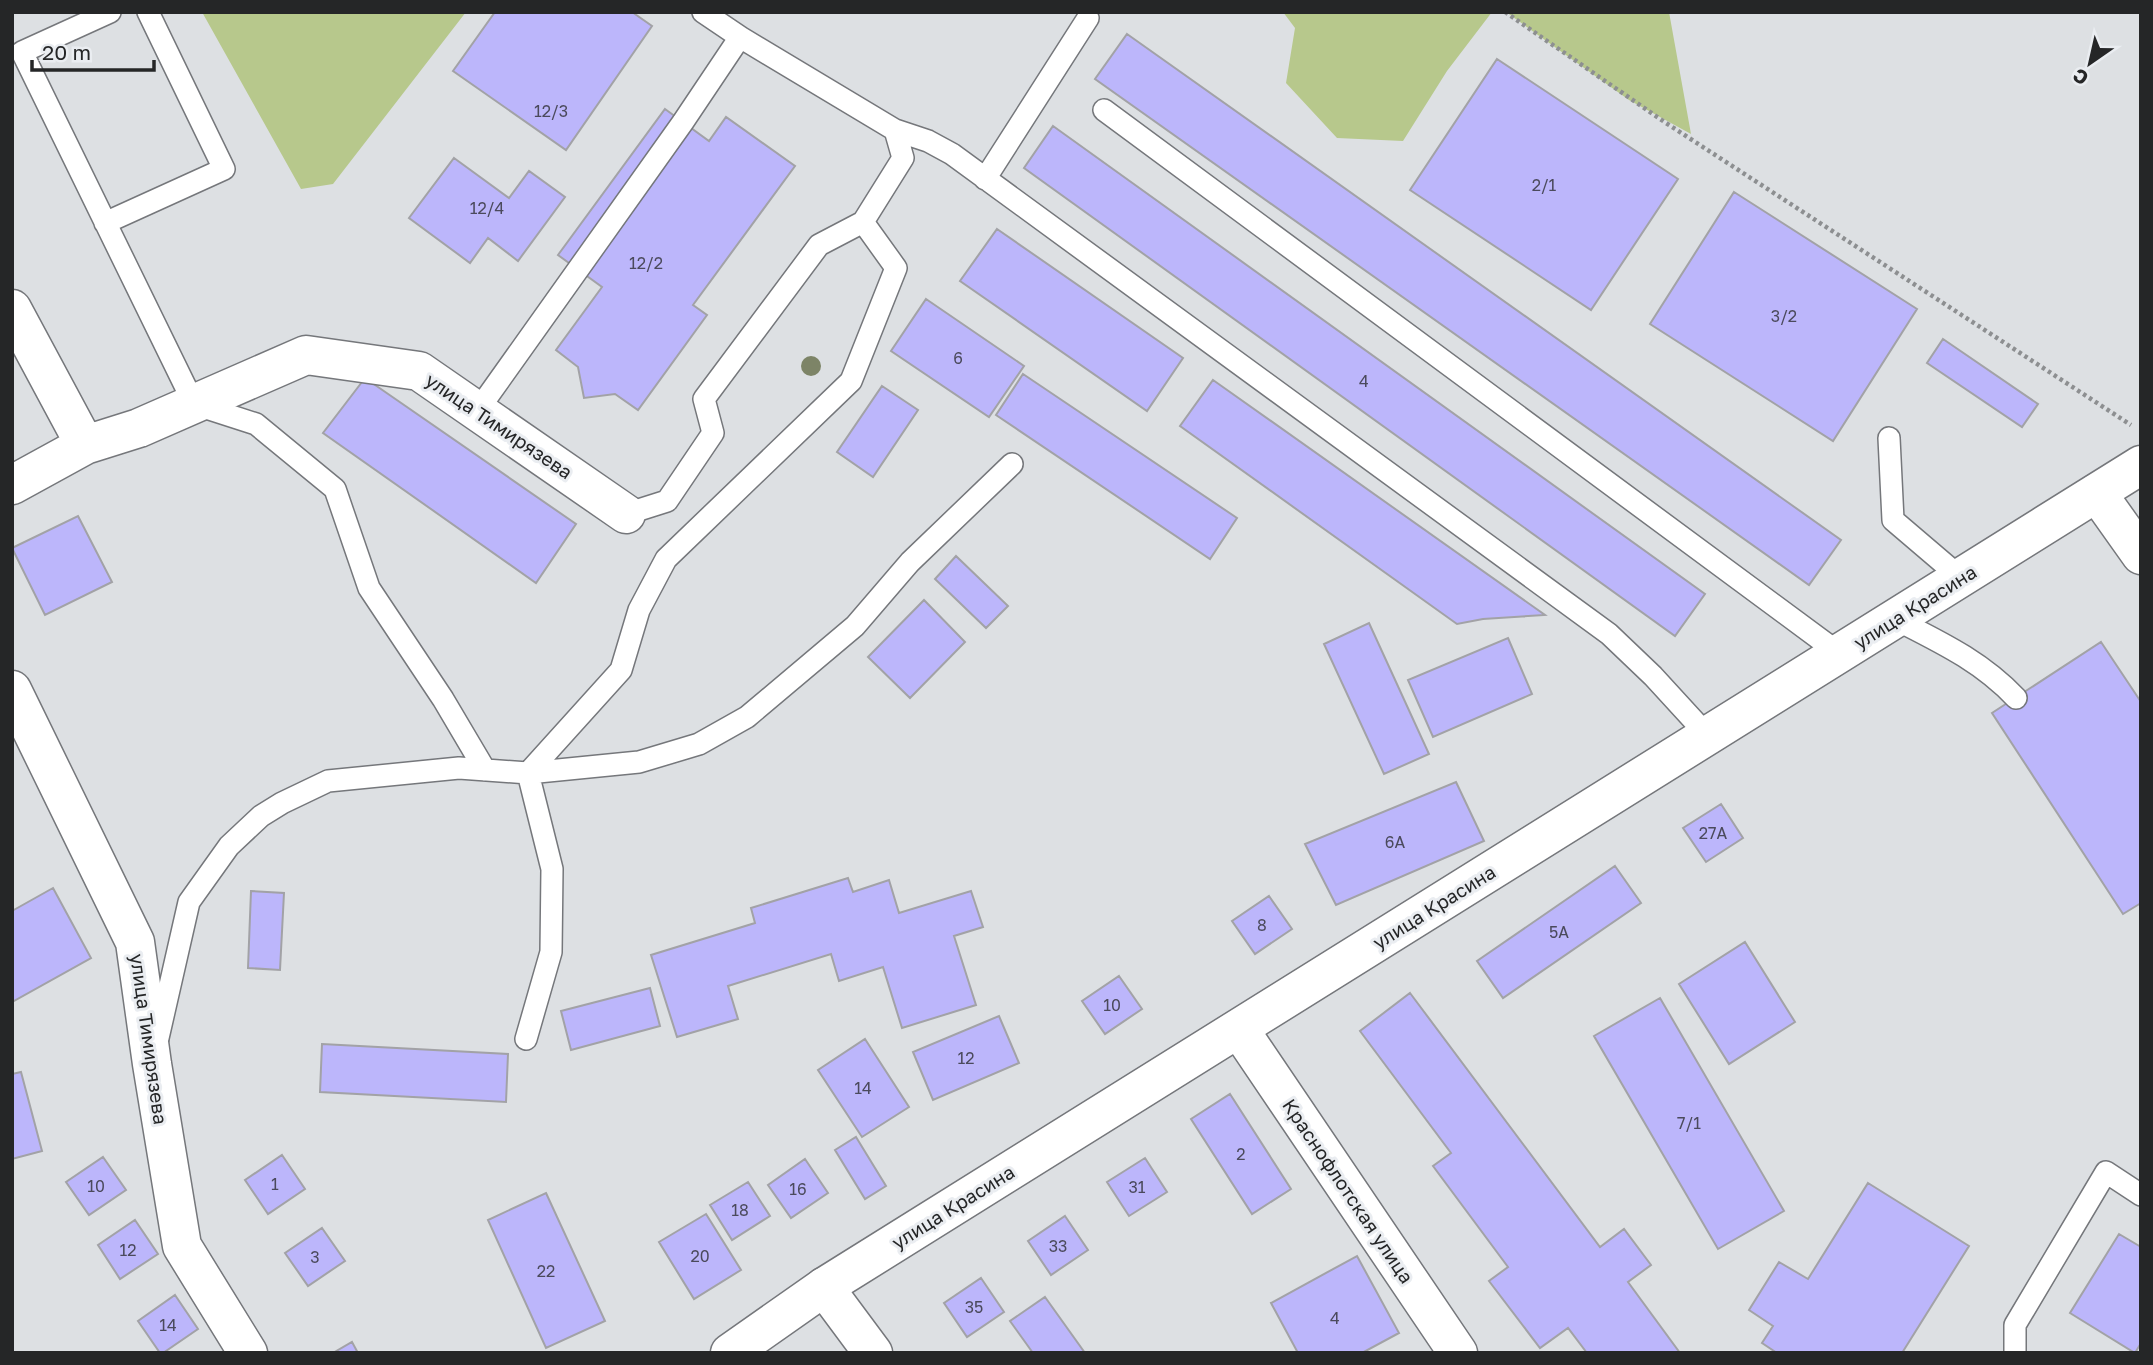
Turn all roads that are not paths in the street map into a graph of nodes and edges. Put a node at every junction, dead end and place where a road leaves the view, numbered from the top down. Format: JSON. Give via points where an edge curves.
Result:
{"nodes":[{"id":1,"x":110,"y":12,"type":"edge"},
{"id":2,"x":148,"y":12,"type":"edge"},
{"id":3,"x":703,"y":12,"type":"edge"},
{"id":4,"x":1088,"y":18,"type":"dead end"},
{"id":5,"x":740,"y":37,"type":"junction"},
{"id":6,"x":1104,"y":110,"type":"dead end"},
{"id":7,"x":895,"y":130,"type":"junction"},
{"id":8,"x":985,"y":179,"type":"junction"},
{"id":9,"x":863,"y":222,"type":"junction"},
{"id":10,"x":105,"y":223,"type":"junction"},
{"id":11,"x":12,"y":309,"type":"edge"},
{"id":12,"x":194,"y":404,"type":"junction"},
{"id":13,"x":478,"y":410,"type":"junction"},
{"id":14,"x":1889,"y":438,"type":"dead end"},
{"id":15,"x":85,"y":445,"type":"junction"},
{"id":16,"x":1012,"y":464,"type":"dead end"},
{"id":17,"x":2141,"y":465,"type":"edge"},
{"id":18,"x":12,"y":485,"type":"edge"},
{"id":19,"x":2097,"y":493,"type":"junction"},
{"id":20,"x":626,"y":514,"type":"joint"},
{"id":21,"x":2141,"y":555,"type":"edge"},
{"id":22,"x":1961,"y":578,"type":"junction"},
{"id":23,"x":1895,"y":619,"type":"junction"},
{"id":24,"x":1840,"y":654,"type":"junction"},
{"id":25,"x":12,"y":690,"type":"edge"},
{"id":26,"x":2016,"y":698,"type":"dead end"},
{"id":27,"x":1708,"y":736,"type":"junction"},
{"id":28,"x":485,"y":770,"type":"junction"},
{"id":29,"x":528,"y":773,"type":"junction"},
{"id":30,"x":1238,"y":1030,"type":"junction"},
{"id":31,"x":526,"y":1039,"type":"dead end"},
{"id":32,"x":152,"y":1064,"type":"junction"},
{"id":33,"x":2141,"y":1195,"type":"edge"},
{"id":34,"x":824,"y":1287,"type":"junction"},
{"id":35,"x":248,"y":1353,"type":"edge"},
{"id":36,"x":730,"y":1353,"type":"edge"},
{"id":37,"x":873,"y":1353,"type":"edge"},
{"id":38,"x":1458,"y":1353,"type":"edge"},
{"id":39,"x":2015,"y":1353,"type":"edge"}],
"edges":[{"from":1,"to":10,"type":"lane","via":[[22,52]]},
{"from":2,"to":10,"type":"lane","via":[[224,169]]},
{"from":3,"to":5,"type":"lane"},
{"from":4,"to":8,"type":"lane"},
{"from":5,"to":7,"type":"lane"},
{"from":5,"to":13,"type":"lane"},
{"from":6,"to":24,"type":"lane"},
{"from":7,"to":8,"type":"lane","via":[[952,154]]},
{"from":7,"to":9,"type":"lane","via":[[903,158]]},
{"from":8,"to":27,"type":"lane","via":[[1609,634]]},
{"from":9,"to":20,"type":"lane","via":[[820,246],[704,399],[712,433],[667,501]]},
{"from":9,"to":29,"type":"lane","via":[[896,268],[851,381],[666,559],[639,610],[621,670]]},
{"from":10,"to":12,"type":"lane"},
{"from":11,"to":15,"type":"street"},
{"from":12,"to":13,"type":"street","name":"улица Тимирязева","via":[[306,355],[419,371]]},
{"from":12,"to":15,"type":"street","name":"улица Тимирязева"},
{"from":12,"to":28,"type":"lane","via":[[256,424],[335,489],[369,588]]},
{"from":13,"to":20,"type":"street","name":"улица Тимирязева"},
{"from":14,"to":22,"type":"lane","via":[[1893,520]]},
{"from":15,"to":18,"type":"street","name":"улица Тимирязева"},
{"from":16,"to":29,"type":"lane","via":[[910,562],[855,626],[747,717],[699,744],[639,762]]},
{"from":17,"to":19,"type":"street","name":"улица Красина"},
{"from":19,"to":21,"type":"street"},
{"from":19,"to":22,"type":"street","name":"улица Красина"},
{"from":22,"to":23,"type":"street","name":"улица Красина"},
{"from":23,"to":24,"type":"street","name":"улица Красина"},
{"from":23,"to":26,"type":"lane","via":[[1968,657]]},
{"from":24,"to":27,"type":"street","name":"улица Красина"},
{"from":25,"to":32,"type":"street","name":"улица Тимирязева","via":[[135,942]]},
{"from":27,"to":30,"type":"street","name":"улица Красина"},
{"from":28,"to":29,"type":"lane"},
{"from":28,"to":32,"type":"lane","via":[[459,768],[328,781],[261,816],[229,846],[189,902]]},
{"from":29,"to":31,"type":"lane","via":[[552,869],[551,952]]},
{"from":30,"to":34,"type":"street","name":"улица Красина"},
{"from":30,"to":38,"type":"street","name":"Краснофлотская улица"},
{"from":32,"to":35,"type":"street","name":"улица Тимирязева","via":[[182,1246]]},
{"from":33,"to":39,"type":"lane","via":[[2106,1172],[2015,1325]]},
{"from":34,"to":36,"type":"street","name":"улица Красина"},
{"from":34,"to":37,"type":"street"}]}
